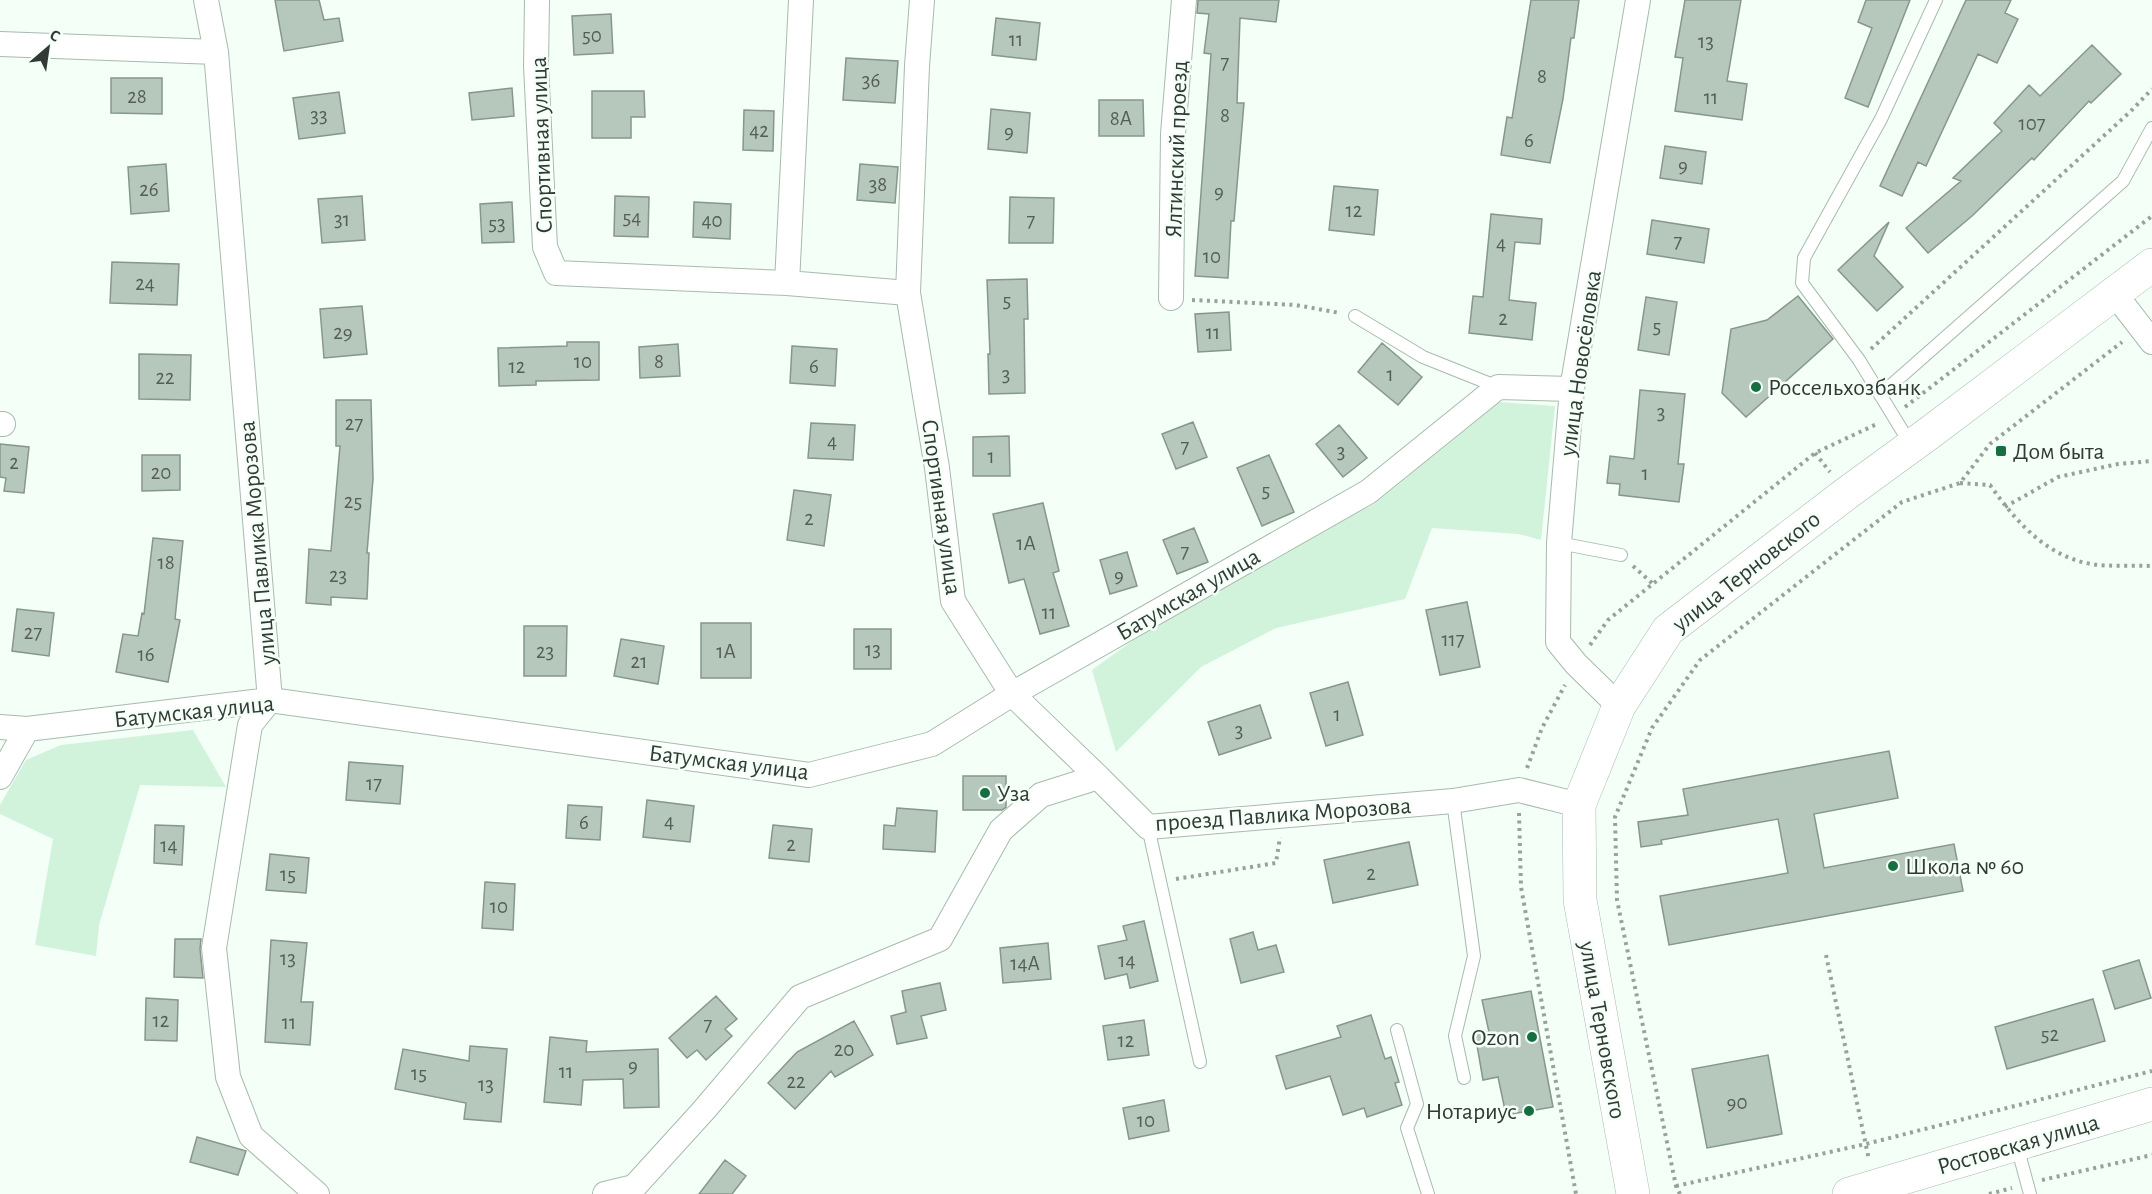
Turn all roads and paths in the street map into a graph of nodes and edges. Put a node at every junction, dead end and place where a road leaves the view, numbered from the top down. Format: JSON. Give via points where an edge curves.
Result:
{"nodes":[{"id":1,"x":206,"y":0,"type":"edge"},
{"id":2,"x":537,"y":0,"type":"edge"},
{"id":3,"x":801,"y":0,"type":"edge"},
{"id":4,"x":922,"y":0,"type":"edge"},
{"id":5,"x":1184,"y":0,"type":"edge"},
{"id":6,"x":1638,"y":0,"type":"edge"},
{"id":7,"x":1936,"y":0,"type":"edge"},
{"id":8,"x":0,"y":45,"type":"edge"},
{"id":9,"x":216,"y":52,"type":"junction"},
{"id":10,"x":2152,"y":89,"type":"edge"},
{"id":11,"x":2152,"y":128,"type":"edge"},
{"id":12,"x":2152,"y":216,"type":"edge"},
{"id":13,"x":2152,"y":265,"type":"edge"},
{"id":14,"x":787,"y":283,"type":"junction"},
{"id":15,"x":908,"y":293,"type":"junction"},
{"id":16,"x":2115,"y":294,"type":"junction"},
{"id":17,"x":1170,"y":298,"type":"joint"},
{"id":18,"x":1355,"y":316,"type":"joint"},
{"id":19,"x":2146,"y":335,"type":"edge"},
{"id":20,"x":1859,"y":360,"type":"junction"},
{"id":21,"x":1498,"y":387,"type":"junction"},
{"id":22,"x":1572,"y":389,"type":"junction"},
{"id":23,"x":1880,"y":396,"type":"junction"},
{"id":24,"x":1894,"y":416,"type":"junction"},
{"id":25,"x":1912,"y":446,"type":"junction"},
{"id":26,"x":1815,"y":453,"type":"dead end"},
{"id":27,"x":2152,"y":461,"type":"edge"},
{"id":28,"x":1835,"y":479,"type":"dead end"},
{"id":29,"x":1960,"y":483,"type":"junction"},
{"id":30,"x":2005,"y":507,"type":"junction"},
{"id":31,"x":1559,"y":543,"type":"junction"},
{"id":32,"x":1621,"y":555,"type":"joint"},
{"id":33,"x":2152,"y":566,"type":"edge"},
{"id":34,"x":1653,"y":584,"type":"dead end"},
{"id":35,"x":1012,"y":694,"type":"junction"},
{"id":36,"x":270,"y":700,"type":"junction"},
{"id":37,"x":1619,"y":706,"type":"junction"},
{"id":38,"x":0,"y":727,"type":"edge"},
{"id":39,"x":27,"y":729,"type":"junction"},
{"id":40,"x":0,"y":777,"type":"edge"},
{"id":41,"x":1098,"y":777,"type":"junction"},
{"id":42,"x":1453,"y":801,"type":"junction"},
{"id":43,"x":1579,"y":805,"type":"junction"},
{"id":44,"x":1284,"y":816,"type":"junction"},
{"id":45,"x":1148,"y":827,"type":"junction"},
{"id":46,"x":1160,"y":881,"type":"junction"},
{"id":47,"x":1826,"y":955,"type":"dead end"},
{"id":48,"x":1397,"y":1030,"type":"dead end"},
{"id":49,"x":1200,"y":1062,"type":"dead end"},
{"id":50,"x":2152,"y":1071,"type":"edge"},
{"id":51,"x":1464,"y":1078,"type":"dead end"},
{"id":52,"x":2152,"y":1104,"type":"edge"},
{"id":53,"x":1866,"y":1144,"type":"junction"},
{"id":54,"x":2017,"y":1144,"type":"junction"},
{"id":55,"x":2152,"y":1155,"type":"edge"},
{"id":56,"x":1676,"y":1186,"type":"junction"},
{"id":57,"x":2029,"y":1189,"type":"edge"},
{"id":58,"x":1861,"y":1190,"type":"edge"},
{"id":59,"x":317,"y":1194,"type":"edge"},
{"id":60,"x":604,"y":1194,"type":"edge"},
{"id":61,"x":1428,"y":1194,"type":"edge"},
{"id":62,"x":1633,"y":1194,"type":"edge"},
{"id":63,"x":1680,"y":1194,"type":"edge"},
{"id":64,"x":1989,"y":1194,"type":"edge"}],
"edges":[{"from":1,"to":9,"type":"street","name":"улица Павлика Морозова"},
{"from":2,"to":14,"type":"street","name":"Спортивная улица","via":[[536,66],[545,247],[556,273]]},
{"from":3,"to":14,"type":"street"},
{"from":4,"to":15,"type":"street","name":"Спортивная улица"},
{"from":5,"to":17,"type":"street","name":"Ялтинский проезд","via":[[1173,134]]},
{"from":6,"to":22,"type":"street","name":"улица Новосёловка"},
{"from":7,"to":20,"type":"lane","via":[[1881,119],[1804,258],[1802,283]]},
{"from":8,"to":9,"type":"street"},
{"from":9,"to":36,"type":"street","name":"улица Павлика Морозова"},
{"from":10,"to":20,"type":"path"},
{"from":11,"to":23,"type":"lane","via":[[2123,181]]},
{"from":12,"to":24,"type":"path"},
{"from":13,"to":16,"type":"main road","name":"улица Терновского"},
{"from":14,"to":15,"type":"street","name":"Спортивная улица"},
{"from":15,"to":35,"type":"street","name":"Спортивная улица","via":[[937,468],[953,601]]},
{"from":16,"to":19,"type":"street"},
{"from":16,"to":25,"type":"main road","name":"улица Терновского"},
{"from":17,"to":18,"type":"path","via":[[1296,305]]},
{"from":18,"to":21,"type":"lane","via":[[1423,357]]},
{"from":19,"to":29,"type":"path","via":[[1990,444]]},
{"from":20,"to":23,"type":"lane"},
{"from":21,"to":22,"type":"street"},
{"from":21,"to":35,"type":"street","name":"Батумская улица","via":[[1368,492]]},
{"from":22,"to":31,"type":"street","name":"улица Новосёловка"},
{"from":23,"to":24,"type":"lane"},
{"from":24,"to":25,"type":"lane"},
{"from":25,"to":37,"type":"main road","name":"улица Терновского","via":[[1668,630]]},
{"from":26,"to":28,"type":"path"},
{"from":27,"to":30,"type":"path","via":[[2058,477]]},
{"from":29,"to":30,"type":"path","via":[[1990,485]]},
{"from":29,"to":56,"type":"path","via":[[1902,502],[1700,660],[1652,728],[1615,817],[1617,900]]},
{"from":30,"to":33,"type":"path","via":[[2053,551],[2090,564]]},
{"from":31,"to":32,"type":"lane"},
{"from":31,"to":37,"type":"street","name":"улица Новосёловка","via":[[1558,642]]},
{"from":32,"to":34,"type":"path"},
{"from":35,"to":36,"type":"street","name":"Батумская улица","via":[[932,744],[809,775]]},
{"from":35,"to":41,"type":"street","name":"Спортивная улица"},
{"from":36,"to":39,"type":"street","name":"Батумская улица"},
{"from":36,"to":59,"type":"street","name":"улица Павлика Морозова","via":[[250,724],[214,948],[228,1077],[251,1136]]},
{"from":37,"to":43,"type":"main road","name":"улица Терновского"},
{"from":38,"to":39,"type":"street","name":"Батумская улица"},
{"from":39,"to":40,"type":"street"},
{"from":41,"to":45,"type":"street","name":"проезд Павлика Морозова"},
{"from":41,"to":60,"type":"street","via":[[1041,795],[1002,830],[940,939],[800,997],[634,1187]]},
{"from":42,"to":43,"type":"street","name":"проезд Павлика Морозова","via":[[1519,790]]},
{"from":42,"to":44,"type":"street","name":"проезд Павлика Морозова"},
{"from":42,"to":51,"type":"lane","via":[[1474,956],[1455,1036]]},
{"from":43,"to":62,"type":"main road","name":"улица Терновского","via":[[1580,900]]},
{"from":44,"to":45,"type":"street","name":"проезд Павлика Морозова"},
{"from":44,"to":46,"type":"path","via":[[1276,863]]},
{"from":45,"to":46,"type":"lane"},
{"from":46,"to":49,"type":"lane"},
{"from":47,"to":53,"type":"path"},
{"from":48,"to":61,"type":"lane","via":[[1416,1104],[1407,1128]]},
{"from":50,"to":53,"type":"path"},
{"from":52,"to":54,"type":"main road","name":"Ростовская улица"},
{"from":53,"to":56,"type":"path"},
{"from":53,"to":58,"type":"path"},
{"from":54,"to":57,"type":"lane"},
{"from":54,"to":58,"type":"main road","name":"Ростовская улица"},
{"from":55,"to":57,"type":"path"},
{"from":56,"to":63,"type":"path"},
{"from":57,"to":64,"type":"path"}]}
